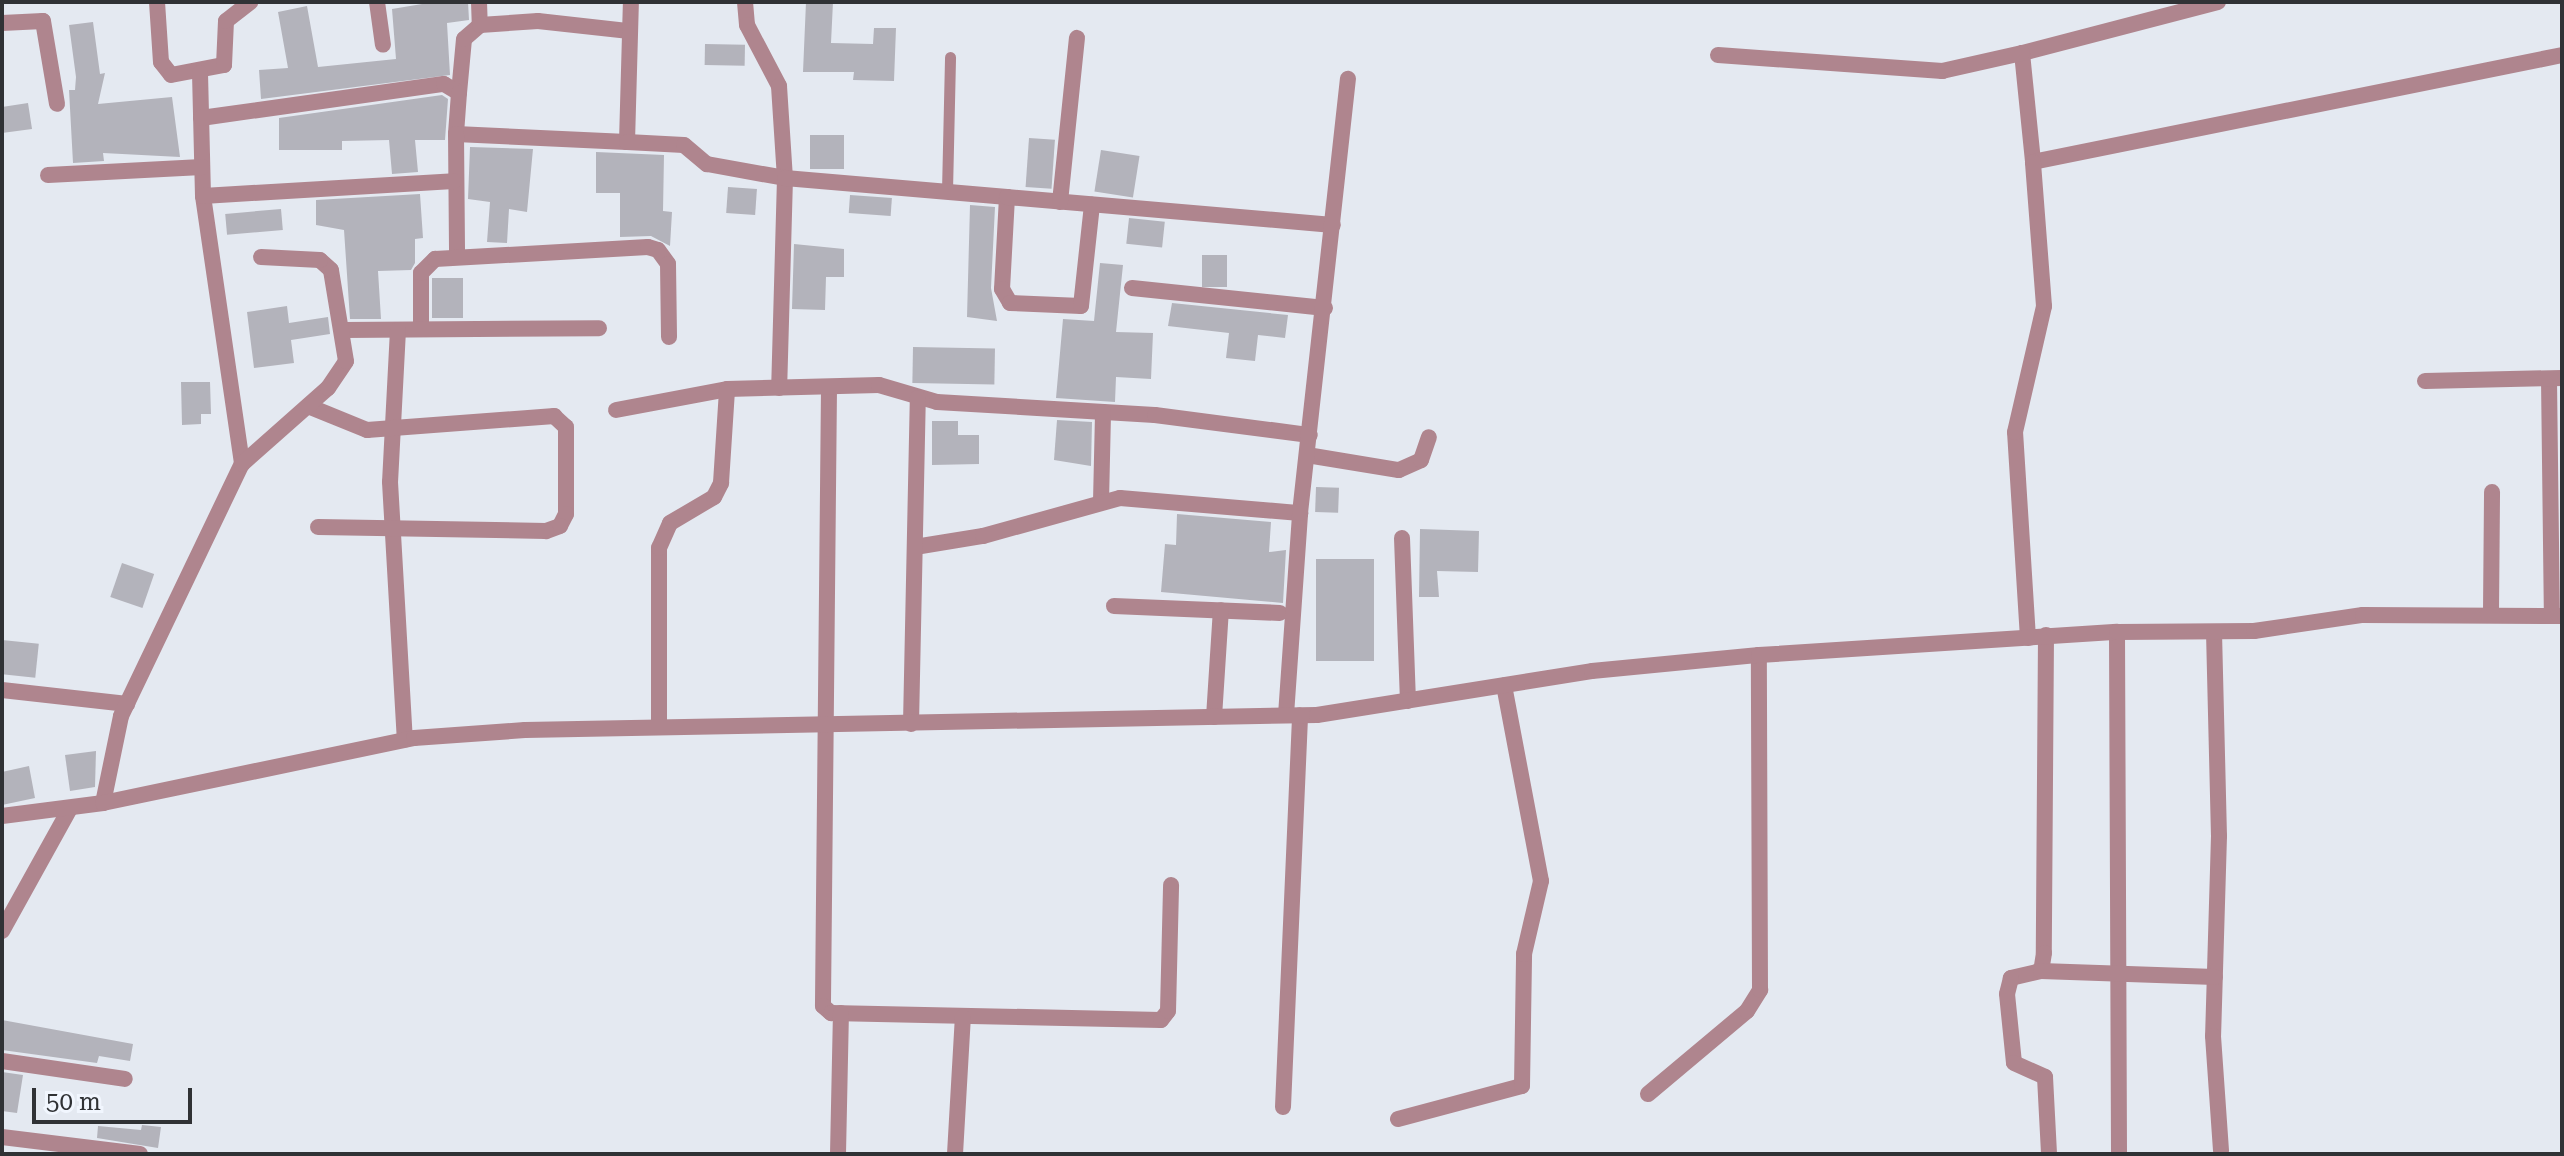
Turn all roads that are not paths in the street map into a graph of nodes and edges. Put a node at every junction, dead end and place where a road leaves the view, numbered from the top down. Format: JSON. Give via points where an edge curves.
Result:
{"nodes":[{"id":1,"x":157,"y":2,"type":"edge"},
{"id":2,"x":250,"y":2,"type":"edge"},
{"id":3,"x":377,"y":2,"type":"edge"},
{"id":4,"x":479,"y":2,"type":"edge"},
{"id":5,"x":631,"y":2,"type":"edge"},
{"id":6,"x":745,"y":2,"type":"edge"},
{"id":7,"x":2218,"y":2,"type":"edge"},
{"id":8,"x":2,"y":23,"type":"edge"},
{"id":9,"x":480,"y":25,"type":"junction"},
{"id":10,"x":629,"y":31,"type":"junction"},
{"id":11,"x":1077,"y":38,"type":"dead end"},
{"id":12,"x":383,"y":45,"type":"dead end"},
{"id":13,"x":2022,"y":53,"type":"junction"},
{"id":14,"x":1718,"y":55,"type":"dead end"},
{"id":15,"x":2562,"y":55,"type":"edge"},
{"id":16,"x":950,"y":57,"type":"dead end"},
{"id":17,"x":200,"y":73,"type":"junction"},
{"id":18,"x":1348,"y":79,"type":"dead end"},
{"id":19,"x":459,"y":93,"type":"junction"},
{"id":20,"x":57,"y":104,"type":"dead end"},
{"id":21,"x":201,"y":118,"type":"junction"},
{"id":22,"x":456,"y":134,"type":"junction"},
{"id":23,"x":627,"y":142,"type":"junction"},
{"id":24,"x":2033,"y":162,"type":"junction"},
{"id":25,"x":202,"y":167,"type":"junction"},
{"id":26,"x":48,"y":175,"type":"dead end"},
{"id":27,"x":785,"y":178,"type":"junction"},
{"id":28,"x":454,"y":181,"type":"junction"},
{"id":29,"x":947,"y":191,"type":"junction"},
{"id":30,"x":203,"y":196,"type":"junction"},
{"id":31,"x":1007,"y":197,"type":"junction"},
{"id":32,"x":1060,"y":202,"type":"junction"},
{"id":33,"x":1092,"y":205,"type":"junction"},
{"id":34,"x":1333,"y":225,"type":"junction"},
{"id":35,"x":261,"y":257,"type":"dead end"},
{"id":36,"x":457,"y":257,"type":"junction"},
{"id":37,"x":1132,"y":288,"type":"dead end"},
{"id":38,"x":1325,"y":308,"type":"junction"},
{"id":39,"x":599,"y":328,"type":"dead end"},
{"id":40,"x":421,"y":329,"type":"junction"},
{"id":41,"x":344,"y":330,"type":"junction"},
{"id":42,"x":398,"y":330,"type":"junction"},
{"id":43,"x":669,"y":337,"type":"dead end"},
{"id":44,"x":2555,"y":378,"type":"edge"},
{"id":45,"x":2425,"y":381,"type":"dead end"},
{"id":46,"x":779,"y":388,"type":"junction"},
{"id":47,"x":829,"y":388,"type":"junction"},
{"id":48,"x":727,"y":389,"type":"junction"},
{"id":49,"x":918,"y":398,"type":"junction"},
{"id":50,"x":308,"y":406,"type":"junction"},
{"id":51,"x":616,"y":410,"type":"dead end"},
{"id":52,"x":1103,"y":412,"type":"junction"},
{"id":53,"x":389,"y":432,"type":"junction"},
{"id":54,"x":1310,"y":435,"type":"junction"},
{"id":55,"x":1429,"y":437,"type":"dead end"},
{"id":56,"x":1307,"y":455,"type":"junction"},
{"id":57,"x":242,"y":464,"type":"junction"},
{"id":58,"x":2492,"y":492,"type":"dead end"},
{"id":59,"x":1101,"y":502,"type":"junction"},
{"id":60,"x":1300,"y":513,"type":"junction"},
{"id":61,"x":318,"y":527,"type":"dead end"},
{"id":62,"x":393,"y":529,"type":"junction"},
{"id":63,"x":1402,"y":538,"type":"dead end"},
{"id":64,"x":915,"y":547,"type":"junction"},
{"id":65,"x":1114,"y":606,"type":"dead end"},
{"id":66,"x":1221,"y":610,"type":"junction"},
{"id":67,"x":2491,"y":611,"type":"junction"},
{"id":68,"x":1280,"y":613,"type":"dead end"},
{"id":69,"x":2557,"y":615,"type":"edge"},
{"id":70,"x":2117,"y":632,"type":"junction"},
{"id":71,"x":2214,"y":632,"type":"junction"},
{"id":72,"x":2046,"y":635,"type":"junction"},
{"id":73,"x":2028,"y":638,"type":"junction"},
{"id":74,"x":1759,"y":655,"type":"junction"},
{"id":75,"x":1504,"y":685,"type":"junction"},
{"id":76,"x":2,"y":690,"type":"edge"},
{"id":77,"x":1408,"y":701,"type":"junction"},
{"id":78,"x":127,"y":704,"type":"junction"},
{"id":79,"x":1293,"y":715,"type":"junction"},
{"id":80,"x":1214,"y":717,"type":"junction"},
{"id":81,"x":826,"y":720,"type":"junction"},
{"id":82,"x":911,"y":724,"type":"junction"},
{"id":83,"x":659,"y":726,"type":"junction"},
{"id":84,"x":405,"y":740,"type":"junction"},
{"id":85,"x":103,"y":803,"type":"junction"},
{"id":86,"x":69,"y":810,"type":"junction"},
{"id":87,"x":2,"y":816,"type":"edge"},
{"id":88,"x":1171,"y":885,"type":"dead end"},
{"id":89,"x":2,"y":931,"type":"edge"},
{"id":90,"x":2041,"y":971,"type":"junction"},
{"id":91,"x":2123,"y":973,"type":"junction"},
{"id":92,"x":2215,"y":977,"type":"junction"},
{"id":93,"x":841,"y":1013,"type":"junction"},
{"id":94,"x":963,"y":1017,"type":"junction"},
{"id":95,"x":2,"y":1061,"type":"edge"},
{"id":96,"x":125,"y":1079,"type":"dead end"},
{"id":97,"x":1648,"y":1094,"type":"dead end"},
{"id":98,"x":1283,"y":1107,"type":"dead end"},
{"id":99,"x":1398,"y":1119,"type":"dead end"},
{"id":100,"x":2,"y":1137,"type":"edge"},
{"id":101,"x":2221,"y":1151,"type":"dead end"},
{"id":102,"x":140,"y":1154,"type":"edge"},
{"id":103,"x":838,"y":1154,"type":"edge"},
{"id":104,"x":955,"y":1154,"type":"edge"},
{"id":105,"x":2049,"y":1154,"type":"edge"},
{"id":106,"x":2119,"y":1154,"type":"edge"}],
"edges":[{"from":1,"to":17,"type":"street","via":[[164,69],[171,75]]},
{"from":2,"to":17,"type":"street","via":[[226,21],[224,65]]},
{"from":3,"to":12,"type":"street"},
{"from":4,"to":9,"type":"street"},
{"from":5,"to":10,"type":"street"},
{"from":6,"to":27,"type":"street","via":[[747,25],[779,86]]},
{"from":7,"to":13,"type":"street"},
{"from":8,"to":20,"type":"street","via":[[43,21]]},
{"from":9,"to":10,"type":"street","via":[[538,21]]},
{"from":9,"to":19,"type":"street","via":[[465,33]]},
{"from":10,"to":23,"type":"street"},
{"from":11,"to":32,"type":"street"},
{"from":13,"to":14,"type":"street","via":[[1942,71]]},
{"from":13,"to":24,"type":"street"},
{"from":15,"to":24,"type":"street"},
{"from":16,"to":29,"type":"lane"},
{"from":17,"to":21,"type":"street"},
{"from":18,"to":34,"type":"street"},
{"from":19,"to":21,"type":"street","via":[[444,84]]},
{"from":19,"to":22,"type":"street"},
{"from":21,"to":25,"type":"street"},
{"from":22,"to":23,"type":"street"},
{"from":22,"to":28,"type":"street"},
{"from":23,"to":27,"type":"street","via":[[684,145],[707,164]]},
{"from":24,"to":73,"type":"street","via":[[2044,306],[2015,432]]},
{"from":25,"to":26,"type":"street"},
{"from":25,"to":30,"type":"street"},
{"from":27,"to":29,"type":"street"},
{"from":27,"to":46,"type":"street"},
{"from":28,"to":30,"type":"street"},
{"from":28,"to":36,"type":"street"},
{"from":29,"to":31,"type":"street"},
{"from":30,"to":57,"type":"street"},
{"from":31,"to":32,"type":"street"},
{"from":31,"to":33,"type":"street","via":[[1004,296],[1010,303],[1076,310],[1084,297]]},
{"from":32,"to":33,"type":"street"},
{"from":33,"to":34,"type":"street"},
{"from":34,"to":38,"type":"street"},
{"from":35,"to":41,"type":"street","via":[[320,260],[331,270]]},
{"from":36,"to":40,"type":"street","via":[[435,259],[421,273]]},
{"from":36,"to":43,"type":"street","via":[[658,250],[668,264]]},
{"from":37,"to":38,"type":"street"},
{"from":38,"to":54,"type":"street"},
{"from":39,"to":40,"type":"street"},
{"from":40,"to":42,"type":"street"},
{"from":41,"to":42,"type":"street"},
{"from":41,"to":50,"type":"street","via":[[347,352],[341,375]]},
{"from":42,"to":53,"type":"street"},
{"from":44,"to":45,"type":"street"},
{"from":44,"to":69,"type":"street"},
{"from":46,"to":47,"type":"street"},
{"from":46,"to":48,"type":"street"},
{"from":47,"to":49,"type":"street","via":[[879,385]]},
{"from":47,"to":81,"type":"street"},
{"from":48,"to":51,"type":"street"},
{"from":48,"to":83,"type":"street","via":[[721,483],[714,497],[670,523],[659,548]]},
{"from":49,"to":52,"type":"street"},
{"from":49,"to":64,"type":"street"},
{"from":50,"to":53,"type":"street","via":[[367,430]]},
{"from":50,"to":57,"type":"street"},
{"from":52,"to":54,"type":"street"},
{"from":52,"to":59,"type":"street"},
{"from":53,"to":62,"type":"street"},
{"from":53,"to":62,"type":"street","via":[[554,416],[563,419],[567,440],[566,514],[560,526]]},
{"from":54,"to":56,"type":"street"},
{"from":55,"to":56,"type":"street","via":[[1421,460],[1399,470]]},
{"from":56,"to":60,"type":"street"},
{"from":57,"to":78,"type":"street"},
{"from":58,"to":67,"type":"street"},
{"from":59,"to":60,"type":"street","via":[[1155,497]]},
{"from":59,"to":64,"type":"street","via":[[983,536]]},
{"from":60,"to":79,"type":"street"},
{"from":61,"to":62,"type":"street"},
{"from":62,"to":84,"type":"street"},
{"from":63,"to":77,"type":"street"},
{"from":64,"to":82,"type":"street"},
{"from":65,"to":66,"type":"street"},
{"from":66,"to":68,"type":"street"},
{"from":66,"to":80,"type":"street"},
{"from":67,"to":69,"type":"street"},
{"from":67,"to":71,"type":"street","via":[[2363,615]]},
{"from":70,"to":71,"type":"street"},
{"from":70,"to":72,"type":"street"},
{"from":70,"to":91,"type":"street"},
{"from":71,"to":92,"type":"street"},
{"from":72,"to":73,"type":"street"},
{"from":72,"to":90,"type":"street"},
{"from":73,"to":74,"type":"street"},
{"from":74,"to":75,"type":"street"},
{"from":74,"to":97,"type":"street","via":[[1760,990],[1747,1011]]},
{"from":75,"to":77,"type":"street"},
{"from":75,"to":99,"type":"street","via":[[1541,881],[1524,954],[1522,1086]]},
{"from":76,"to":78,"type":"street"},
{"from":77,"to":79,"type":"street"},
{"from":78,"to":85,"type":"street"},
{"from":79,"to":80,"type":"street"},
{"from":79,"to":98,"type":"street"},
{"from":80,"to":82,"type":"street"},
{"from":81,"to":82,"type":"street"},
{"from":81,"to":83,"type":"street"},
{"from":81,"to":93,"type":"street","via":[[820,998],[831,1013]]},
{"from":83,"to":84,"type":"street"},
{"from":84,"to":85,"type":"street"},
{"from":85,"to":86,"type":"street"},
{"from":86,"to":87,"type":"street"},
{"from":86,"to":89,"type":"street"},
{"from":88,"to":94,"type":"street","via":[[1168,1011],[1161,1020]]},
{"from":90,"to":91,"type":"street"},
{"from":90,"to":105,"type":"street","via":[[2011,978],[2008,1036],[2014,1063],[2045,1077]]},
{"from":91,"to":92,"type":"street"},
{"from":91,"to":106,"type":"street"},
{"from":92,"to":101,"type":"street"},
{"from":93,"to":94,"type":"street"},
{"from":93,"to":103,"type":"street"},
{"from":94,"to":104,"type":"street"},
{"from":95,"to":96,"type":"street"},
{"from":100,"to":102,"type":"street"}]}
